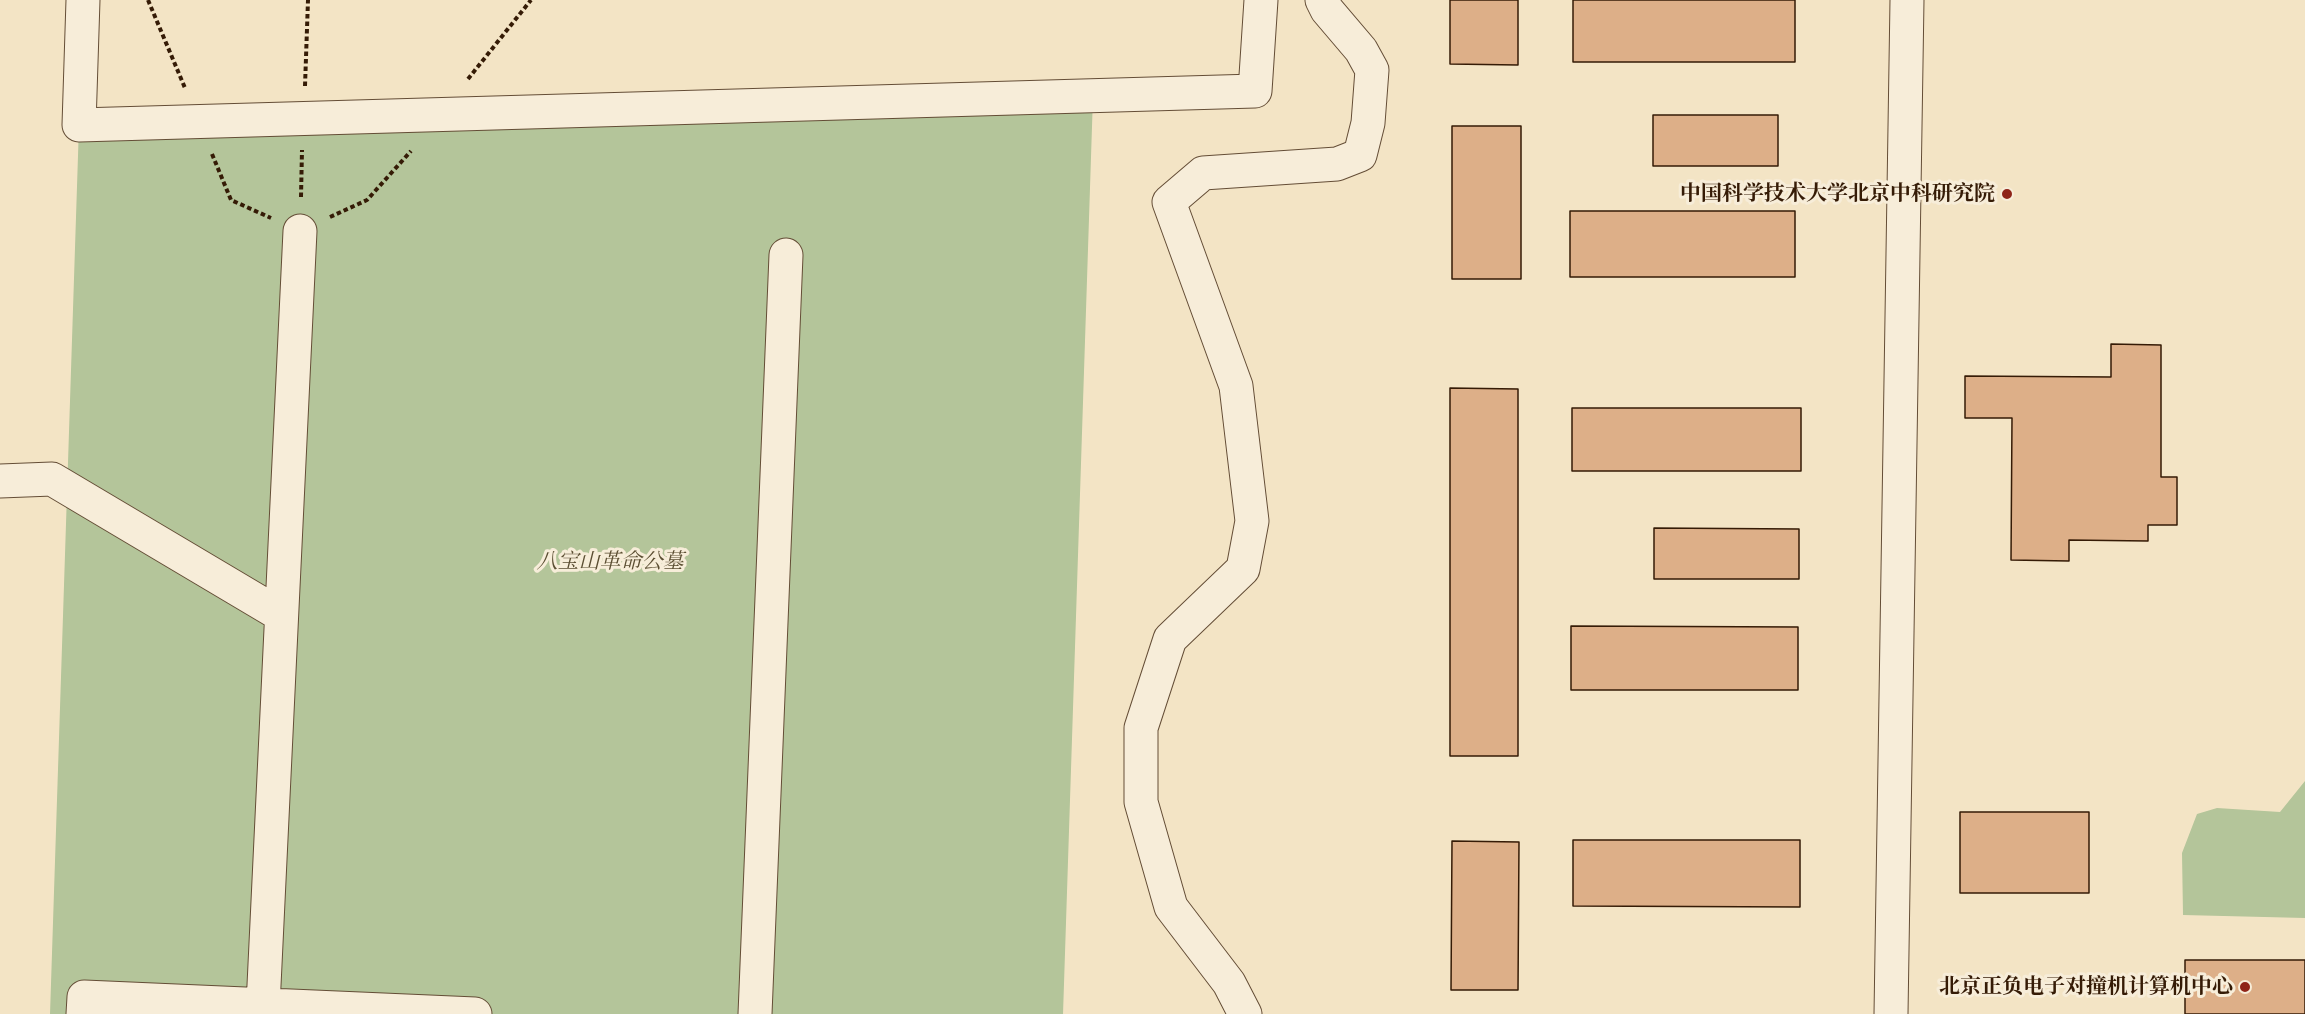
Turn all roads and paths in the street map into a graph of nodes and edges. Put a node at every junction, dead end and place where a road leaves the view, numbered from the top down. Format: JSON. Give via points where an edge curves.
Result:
{"nodes":[{"id":1,"x":83,"y":0,"type":"edge"},
{"id":2,"x":1261,"y":0,"type":"edge"},
{"id":3,"x":1322,"y":0,"type":"edge"},
{"id":4,"x":1907,"y":0,"type":"edge"},
{"id":5,"x":300,"y":231,"type":"dead end"},
{"id":6,"x":786,"y":255,"type":"dead end"},
{"id":7,"x":0,"y":481,"type":"edge"},
{"id":8,"x":281,"y":615,"type":"junction"},
{"id":9,"x":263,"y":1006,"type":"junction"},
{"id":10,"x":82,"y":1014,"type":"edge"},
{"id":11,"x":475,"y":1014,"type":"edge"},
{"id":12,"x":755,"y":1014,"type":"edge"},
{"id":13,"x":1245,"y":1014,"type":"edge"},
{"id":14,"x":1891,"y":1014,"type":"edge"}],
"edges":[{"from":1,"to":2,"type":"street","via":[[79,125],[1255,92]]},
{"from":3,"to":13,"type":"street","via":[[1372,70],[1368,123],[1360,155],[1337,165],[1203,173],[1169,202],[1236,386],[1252,520],[1243,569],[1170,639],[1141,728],[1141,802],[1171,907],[1229,983]]},
{"from":4,"to":14,"type":"street"},
{"from":5,"to":8,"type":"street"},
{"from":6,"to":12,"type":"street"},
{"from":7,"to":8,"type":"street","via":[[52,479]]},
{"from":8,"to":9,"type":"street"},
{"from":9,"to":10,"type":"street","via":[[84,997]]},
{"from":9,"to":11,"type":"street"}]}
